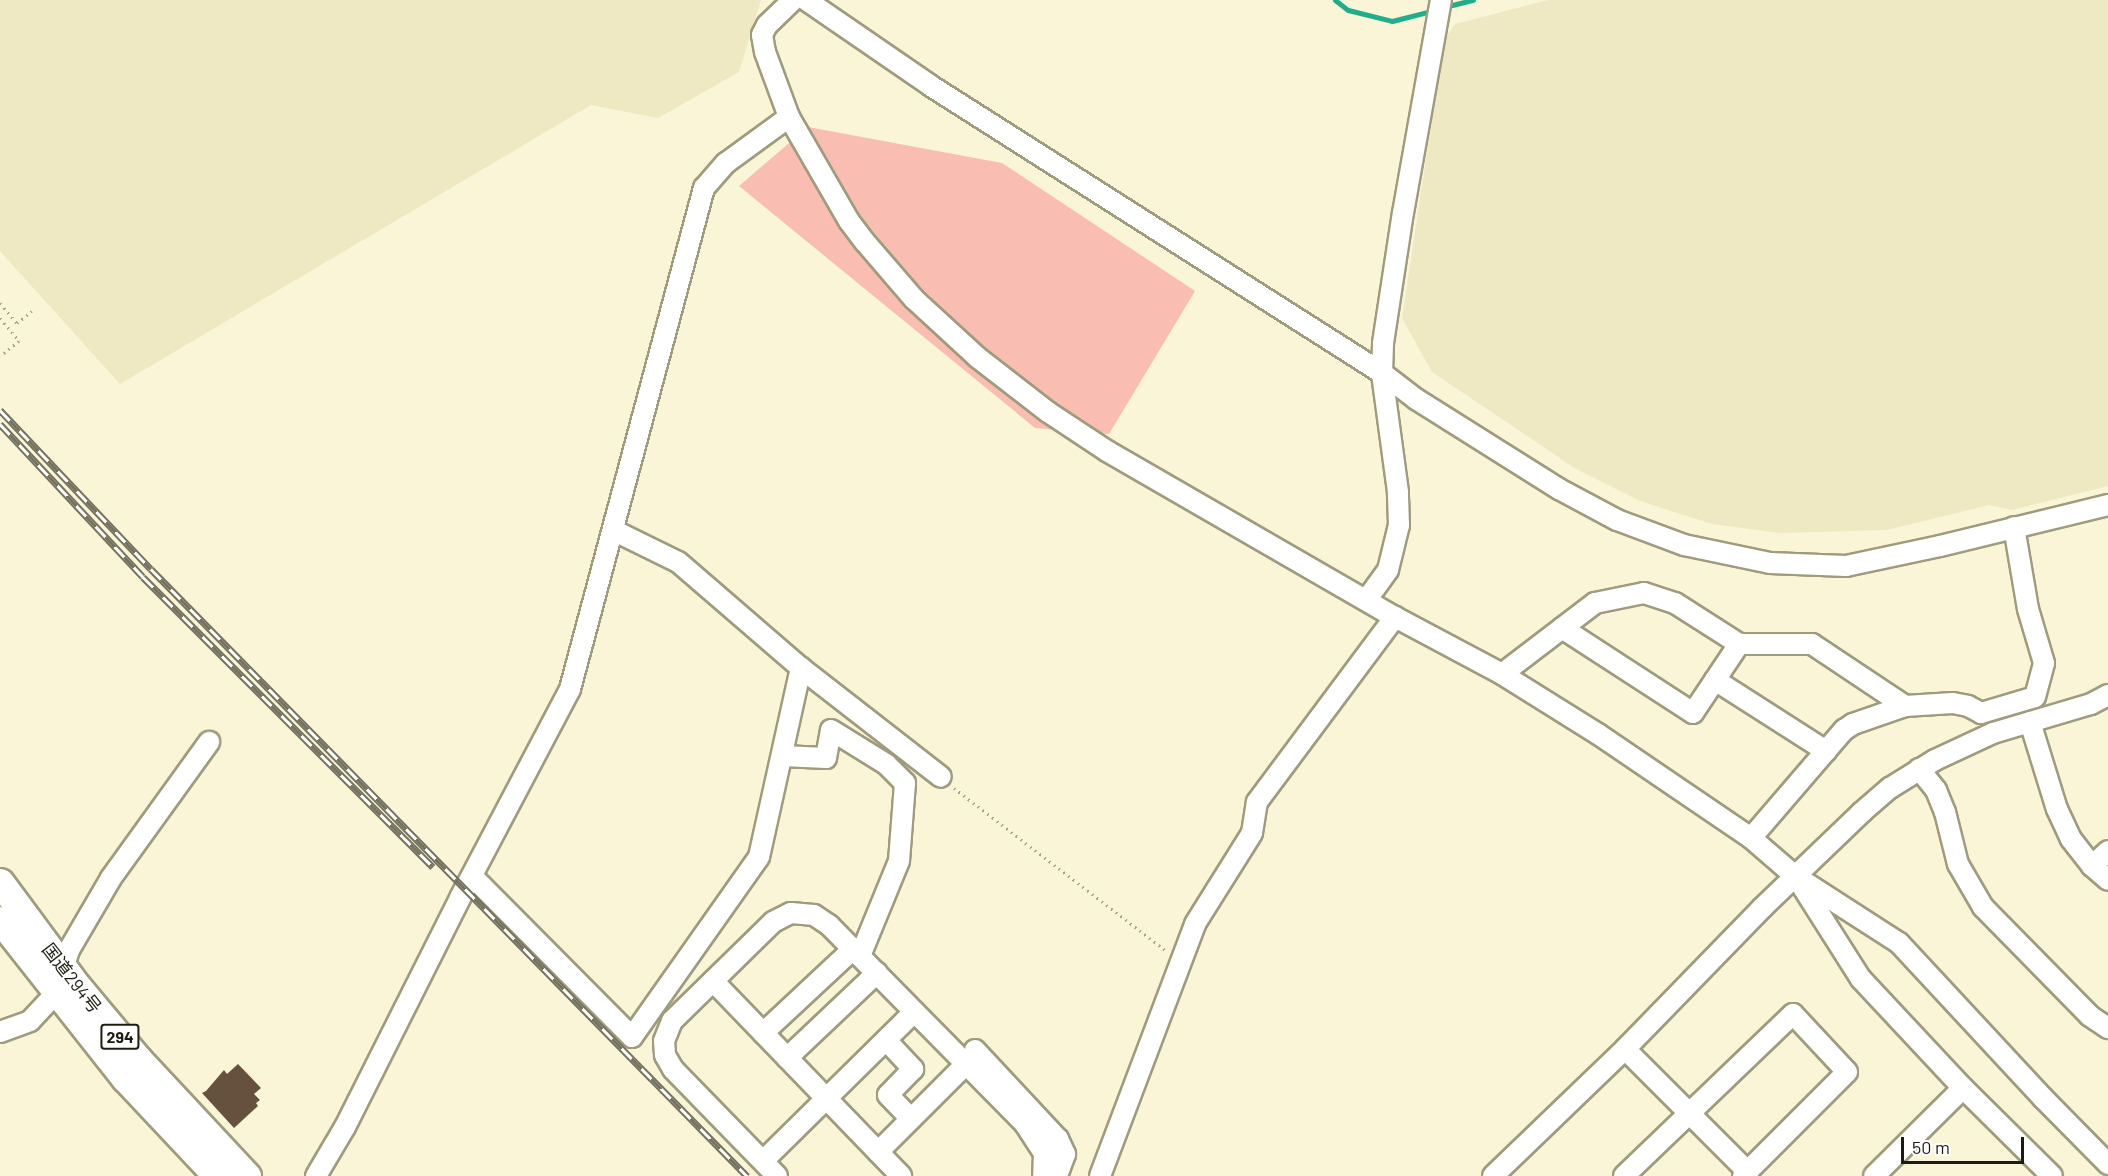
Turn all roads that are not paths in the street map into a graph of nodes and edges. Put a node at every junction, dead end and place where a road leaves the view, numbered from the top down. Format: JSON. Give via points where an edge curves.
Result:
{"nodes":[{"id":1,"x":793,"y":0,"type":"edge"},
{"id":2,"x":806,"y":0,"type":"edge"},
{"id":3,"x":1439,"y":10,"type":"edge"},
{"id":4,"x":789,"y":117,"type":"junction"},
{"id":5,"x":1382,"y":373,"type":"junction"},
{"id":6,"x":2108,"y":505,"type":"edge"},
{"id":7,"x":2014,"y":527,"type":"junction"},
{"id":8,"x":614,"y":530,"type":"junction"},
{"id":9,"x":1367,"y":599,"type":"junction"},
{"id":10,"x":1395,"y":617,"type":"junction"},
{"id":11,"x":1562,"y":628,"type":"junction"},
{"id":12,"x":1739,"y":644,"type":"junction"},
{"id":13,"x":801,"y":668,"type":"junction"},
{"id":14,"x":1502,"y":674,"type":"junction"},
{"id":15,"x":1715,"y":680,"type":"junction"},
{"id":16,"x":2108,"y":695,"type":"edge"},
{"id":17,"x":1905,"y":705,"type":"junction"},
{"id":18,"x":2030,"y":722,"type":"junction"},
{"id":19,"x":209,"y":742,"type":"dead end"},
{"id":20,"x":1826,"y":751,"type":"junction"},
{"id":21,"x":782,"y":756,"type":"junction"},
{"id":22,"x":1919,"y":769,"type":"junction"},
{"id":23,"x":941,"y":777,"type":"road end"},
{"id":24,"x":1751,"y":838,"type":"junction"},
{"id":25,"x":2108,"y":851,"type":"edge"},
{"id":26,"x":2092,"y":866,"type":"junction"},
{"id":27,"x":472,"y":876,"type":"junction"},
{"id":28,"x":1795,"y":876,"type":"junction"},
{"id":29,"x":2108,"y":880,"type":"edge"},
{"id":30,"x":0,"y":882,"type":"edge"},
{"id":31,"x":0,"y":920,"type":"edge"},
{"id":32,"x":857,"y":953,"type":"junction"},
{"id":33,"x":877,"y":973,"type":"junction"},
{"id":34,"x":60,"y":981,"type":"junction"},
{"id":35,"x":713,"y":981,"type":"junction"},
{"id":36,"x":914,"y":1011,"type":"junction"},
{"id":37,"x":2108,"y":1028,"type":"edge"},
{"id":38,"x":0,"y":1032,"type":"edge"},
{"id":39,"x":763,"y":1033,"type":"junction"},
{"id":40,"x":886,"y":1040,"type":"junction"},
{"id":41,"x":1625,"y":1049,"type":"junction"},
{"id":42,"x":970,"y":1057,"type":"junction"},
{"id":43,"x":787,"y":1058,"type":"junction"},
{"id":44,"x":1963,"y":1088,"type":"junction"},
{"id":45,"x":827,"y":1099,"type":"junction"},
{"id":46,"x":1690,"y":1113,"type":"junction"},
{"id":47,"x":911,"y":1119,"type":"junction"},
{"id":48,"x":878,"y":1152,"type":"junction"},
{"id":49,"x":763,"y":1161,"type":"junction"},
{"id":50,"x":2108,"y":1164,"type":"edge"},
{"id":51,"x":1745,"y":1174,"type":"edge"},
{"id":52,"x":217,"y":1176,"type":"edge"},
{"id":53,"x":246,"y":1176,"type":"edge"},
{"id":54,"x":316,"y":1176,"type":"edge"},
{"id":55,"x":777,"y":1176,"type":"edge"},
{"id":56,"x":902,"y":1176,"type":"edge"},
{"id":57,"x":1043,"y":1176,"type":"edge"},
{"id":58,"x":1057,"y":1176,"type":"edge"},
{"id":59,"x":1100,"y":1176,"type":"edge"},
{"id":60,"x":1493,"y":1176,"type":"edge"},
{"id":61,"x":1624,"y":1176,"type":"edge"},
{"id":62,"x":1874,"y":1176,"type":"edge"},
{"id":63,"x":2052,"y":1176,"type":"edge"}],
"edges":[{"from":1,"to":4,"type":"street","via":[[762,34]]},
{"from":2,"to":5,"type":"street","via":[[931,86]]},
{"from":3,"to":5,"type":"street","via":[[1403,213]]},
{"from":4,"to":8,"type":"street","via":[[726,163],[704,188]]},
{"from":4,"to":9,"type":"street","via":[[865,242],[914,299],[977,357],[1107,451]]},
{"from":5,"to":7,"type":"street","via":[[1416,399],[1559,489],[1617,520],[1684,545],[1770,563],[1846,566]]},
{"from":5,"to":9,"type":"street","via":[[1399,525],[1388,570]]},
{"from":6,"to":7,"type":"street"},
{"from":7,"to":17,"type":"street","via":[[2028,609],[2044,663],[2035,697],[1981,712],[1953,703]]},
{"from":8,"to":13,"type":"street","via":[[678,562]]},
{"from":8,"to":27,"type":"street","via":[[570,689]]},
{"from":9,"to":10,"type":"street"},
{"from":10,"to":14,"type":"street"},
{"from":10,"to":59,"type":"street","via":[[1257,802],[1252,833],[1195,924]]},
{"from":11,"to":12,"type":"street","via":[[1595,603],[1644,593],[1676,603]]},
{"from":11,"to":14,"type":"street"},
{"from":11,"to":15,"type":"street","via":[[1693,713]]},
{"from":12,"to":15,"type":"street"},
{"from":12,"to":17,"type":"street","via":[[1812,644]]},
{"from":13,"to":21,"type":"street"},
{"from":13,"to":23,"type":"street"},
{"from":14,"to":24,"type":"street"},
{"from":15,"to":20,"type":"street"},
{"from":16,"to":18,"type":"street"},
{"from":17,"to":20,"type":"street","via":[[1853,724]]},
{"from":18,"to":22,"type":"street","via":[[1994,733]]},
{"from":18,"to":26,"type":"street","via":[[2057,809],[2071,839]]},
{"from":19,"to":34,"type":"street","via":[[111,878],[69,950]]},
{"from":20,"to":24,"type":"street"},
{"from":21,"to":27,"type":"street","via":[[759,857],[632,1036]]},
{"from":21,"to":32,"type":"street","via":[[826,758],[831,730],[886,764],[905,783],[899,861]]},
{"from":22,"to":28,"type":"street","via":[[1862,812]]},
{"from":22,"to":37,"type":"street","via":[[1936,790],[1958,864],[1983,907],[2090,1016]]},
{"from":24,"to":28,"type":"street"},
{"from":25,"to":26,"type":"street"},
{"from":26,"to":29,"type":"street"},
{"from":27,"to":54,"type":"street","via":[[345,1127]]},
{"from":28,"to":41,"type":"street"},
{"from":28,"to":44,"type":"street","via":[[1861,979]]},
{"from":28,"to":50,"type":"street","via":[[1899,944]]},
{"from":30,"to":34,"type":"highway","name":"国道294号","number":"294"},
{"from":31,"to":34,"type":"highway","name":"国道294号","number":"294"},
{"from":32,"to":33,"type":"street"},
{"from":32,"to":35,"type":"street","via":[[830,925],[814,915],[791,913],[773,922]]},
{"from":32,"to":39,"type":"street"},
{"from":33,"to":36,"type":"street"},
{"from":33,"to":43,"type":"street"},
{"from":34,"to":38,"type":"street","via":[[30,1021]]},
{"from":34,"to":52,"type":"highway","name":"国道294号","number":"294","via":[[125,1078]]},
{"from":34,"to":53,"type":"highway","name":"国道294号","number":"294"},
{"from":35,"to":39,"type":"street"},
{"from":35,"to":49,"type":"street","via":[[672,1020],[664,1041],[665,1055],[674,1070]]},
{"from":36,"to":40,"type":"street"},
{"from":36,"to":42,"type":"street"},
{"from":39,"to":43,"type":"street"},
{"from":40,"to":45,"type":"street"},
{"from":40,"to":47,"type":"street","via":[[913,1069],[888,1095]]},
{"from":41,"to":46,"type":"street"},
{"from":41,"to":60,"type":"street"},
{"from":42,"to":47,"type":"street"},
{"from":42,"to":57,"type":"street","via":[[1036,1139],[1044,1153]]},
{"from":42,"to":58,"type":"street","via":[[1058,1139],[1065,1154]]},
{"from":43,"to":45,"type":"street"},
{"from":44,"to":62,"type":"street"},
{"from":44,"to":63,"type":"street"},
{"from":45,"to":48,"type":"street"},
{"from":45,"to":49,"type":"street"},
{"from":46,"to":51,"type":"street"},
{"from":46,"to":51,"type":"street","via":[[1793,1014],[1847,1072]]},
{"from":46,"to":61,"type":"street"},
{"from":47,"to":48,"type":"street"},
{"from":48,"to":56,"type":"street"},
{"from":49,"to":55,"type":"street"}]}
